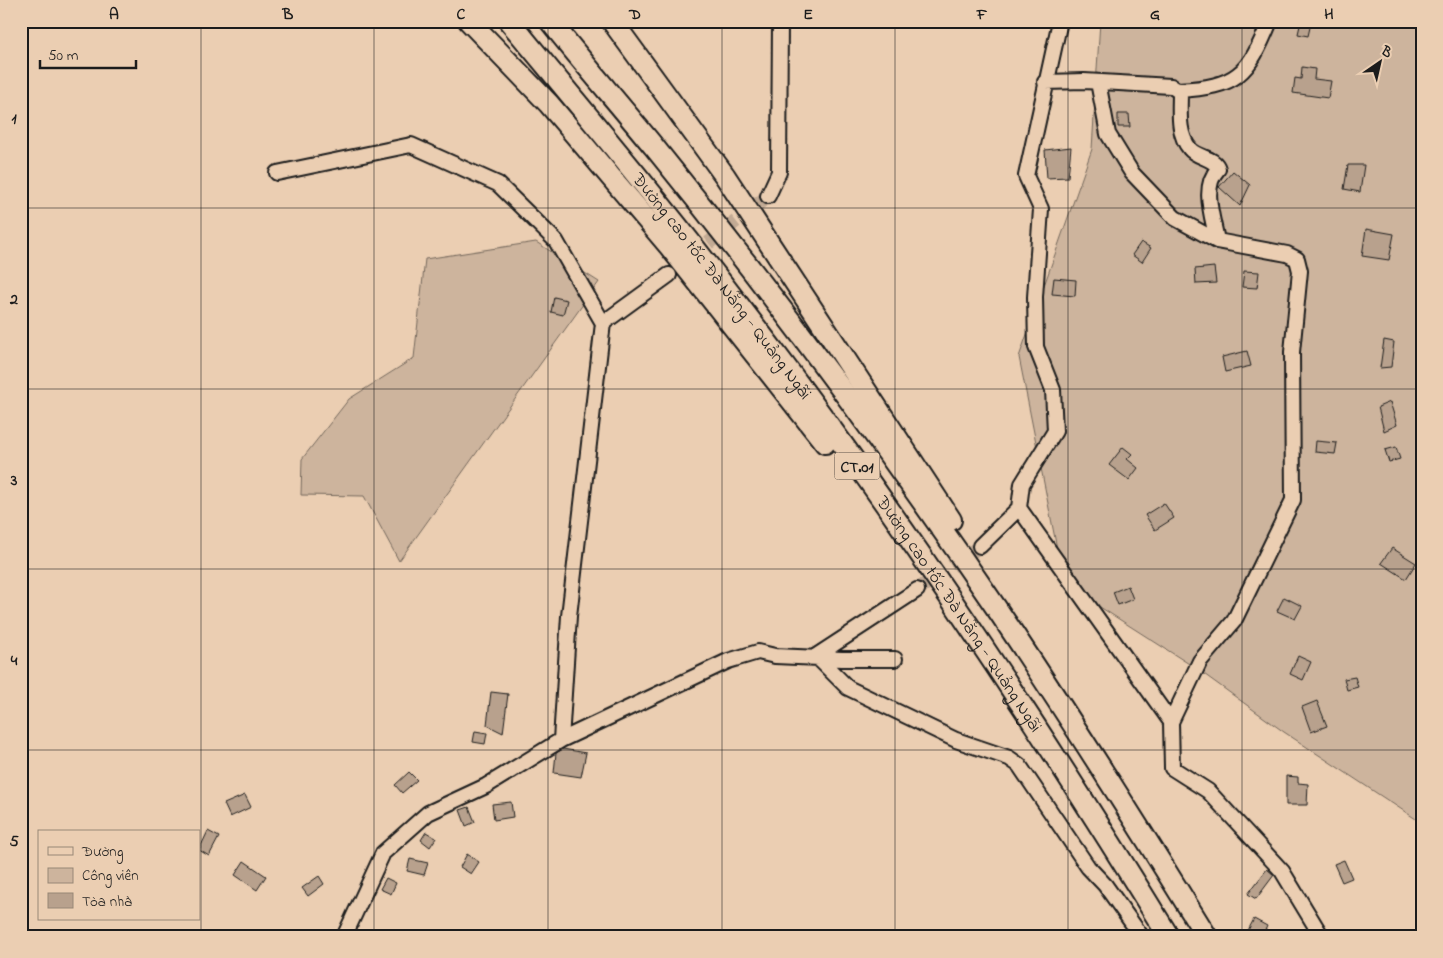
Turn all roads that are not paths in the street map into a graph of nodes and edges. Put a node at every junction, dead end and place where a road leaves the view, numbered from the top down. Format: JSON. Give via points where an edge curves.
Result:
{"nodes":[{"id":1,"x":469,"y":21,"type":"edge"},
{"id":2,"x":509,"y":21,"type":"edge"},
{"id":3,"x":550,"y":21,"type":"edge"},
{"id":4,"x":612,"y":21,"type":"edge"},
{"id":5,"x":780,"y":21,"type":"edge"},
{"id":6,"x":1060,"y":21,"type":"edge"},
{"id":7,"x":1270,"y":21,"type":"edge"},
{"id":8,"x":1045,"y":82,"type":"junction"},
{"id":9,"x":1098,"y":82,"type":"junction"},
{"id":10,"x":1178,"y":90,"type":"junction"},
{"id":11,"x":277,"y":173,"type":"dead end"},
{"id":12,"x":768,"y":196,"type":"tunnel mouth"},
{"id":13,"x":1217,"y":241,"type":"junction"},
{"id":14,"x":669,"y":275,"type":"dead end"},
{"id":15,"x":603,"y":323,"type":"junction"},
{"id":16,"x":1019,"y":508,"type":"junction"},
{"id":17,"x":980,"y":546,"type":"tunnel mouth"},
{"id":18,"x":917,"y":590,"type":"tunnel mouth"},
{"id":19,"x":960,"y":610,"type":"junction"},
{"id":20,"x":816,"y":656,"type":"junction"},
{"id":21,"x":895,"y":659,"type":"dead end"},
{"id":22,"x":1171,"y":722,"type":"junction"},
{"id":23,"x":561,"y":740,"type":"junction"},
{"id":24,"x":1108,"y":776,"type":"junction"},
{"id":25,"x":344,"y":937,"type":"edge"},
{"id":26,"x":1142,"y":937,"type":"edge"},
{"id":27,"x":1169,"y":937,"type":"edge"},
{"id":28,"x":1207,"y":937,"type":"edge"},
{"id":29,"x":1322,"y":937,"type":"edge"}],
"edges":[{"from":1,"to":19,"type":"highway","via":[[549,104],[663,240]]},
{"from":2,"to":19,"type":"highway","name":"Đường cao tốc Đà Nẵng - Quảng Ngãi","number":"CT.01","via":[[743,309]]},
{"from":3,"to":24,"type":"highway","name":"Đường cao tốc Đà Nẵng - Quảng Ngãi","number":"CT.01","via":[[655,148],[839,388],[999,612]]},
{"from":4,"to":24,"type":"highway","via":[[725,176],[846,358],[989,578]]},
{"from":5,"to":12,"type":"street","via":[[779,172]]},
{"from":6,"to":8,"type":"street"},
{"from":7,"to":10,"type":"street","via":[[1257,54],[1244,70],[1219,84]]},
{"from":8,"to":9,"type":"street"},
{"from":8,"to":16,"type":"street","via":[[1026,176],[1041,209],[1034,297],[1036,347],[1053,390],[1055,431],[1022,484]]},
{"from":9,"to":10,"type":"street","via":[[1171,86]]},
{"from":9,"to":13,"type":"street","via":[[1108,134],[1132,173],[1175,218]]},
{"from":10,"to":13,"type":"street","via":[[1181,132],[1190,150],[1212,161],[1218,169],[1208,187]]},
{"from":11,"to":15,"type":"street","via":[[411,145],[498,184],[556,241]]},
{"from":13,"to":22,"type":"street","via":[[1287,254],[1296,259],[1300,271],[1292,352],[1294,500],[1234,621],[1200,661]]},
{"from":14,"to":15,"type":"street"},
{"from":15,"to":23,"type":"street","via":[[569,616]]},
{"from":16,"to":17,"type":"street"},
{"from":16,"to":22,"type":"street"},
{"from":18,"to":20,"type":"street"},
{"from":19,"to":27,"type":"highway","name":"Đường cao tốc Đà Nẵng - Quảng Ngãi","number":"CT.01","via":[[1082,796]]},
{"from":20,"to":21,"type":"street"},
{"from":20,"to":23,"type":"street","via":[[775,656],[758,652],[728,661]]},
{"from":20,"to":26,"type":"street","via":[[848,688],[956,740],[1010,758],[1019,765],[1088,867]]},
{"from":22,"to":29,"type":"street","via":[[1172,768],[1208,792],[1282,871]]},
{"from":23,"to":25,"type":"street","via":[[486,786],[428,813],[383,852]]},
{"from":24,"to":28,"type":"highway","name":"Đường cao tốc Đà Nẵng - Quảng Ngãi","number":"CT.01"}]}
